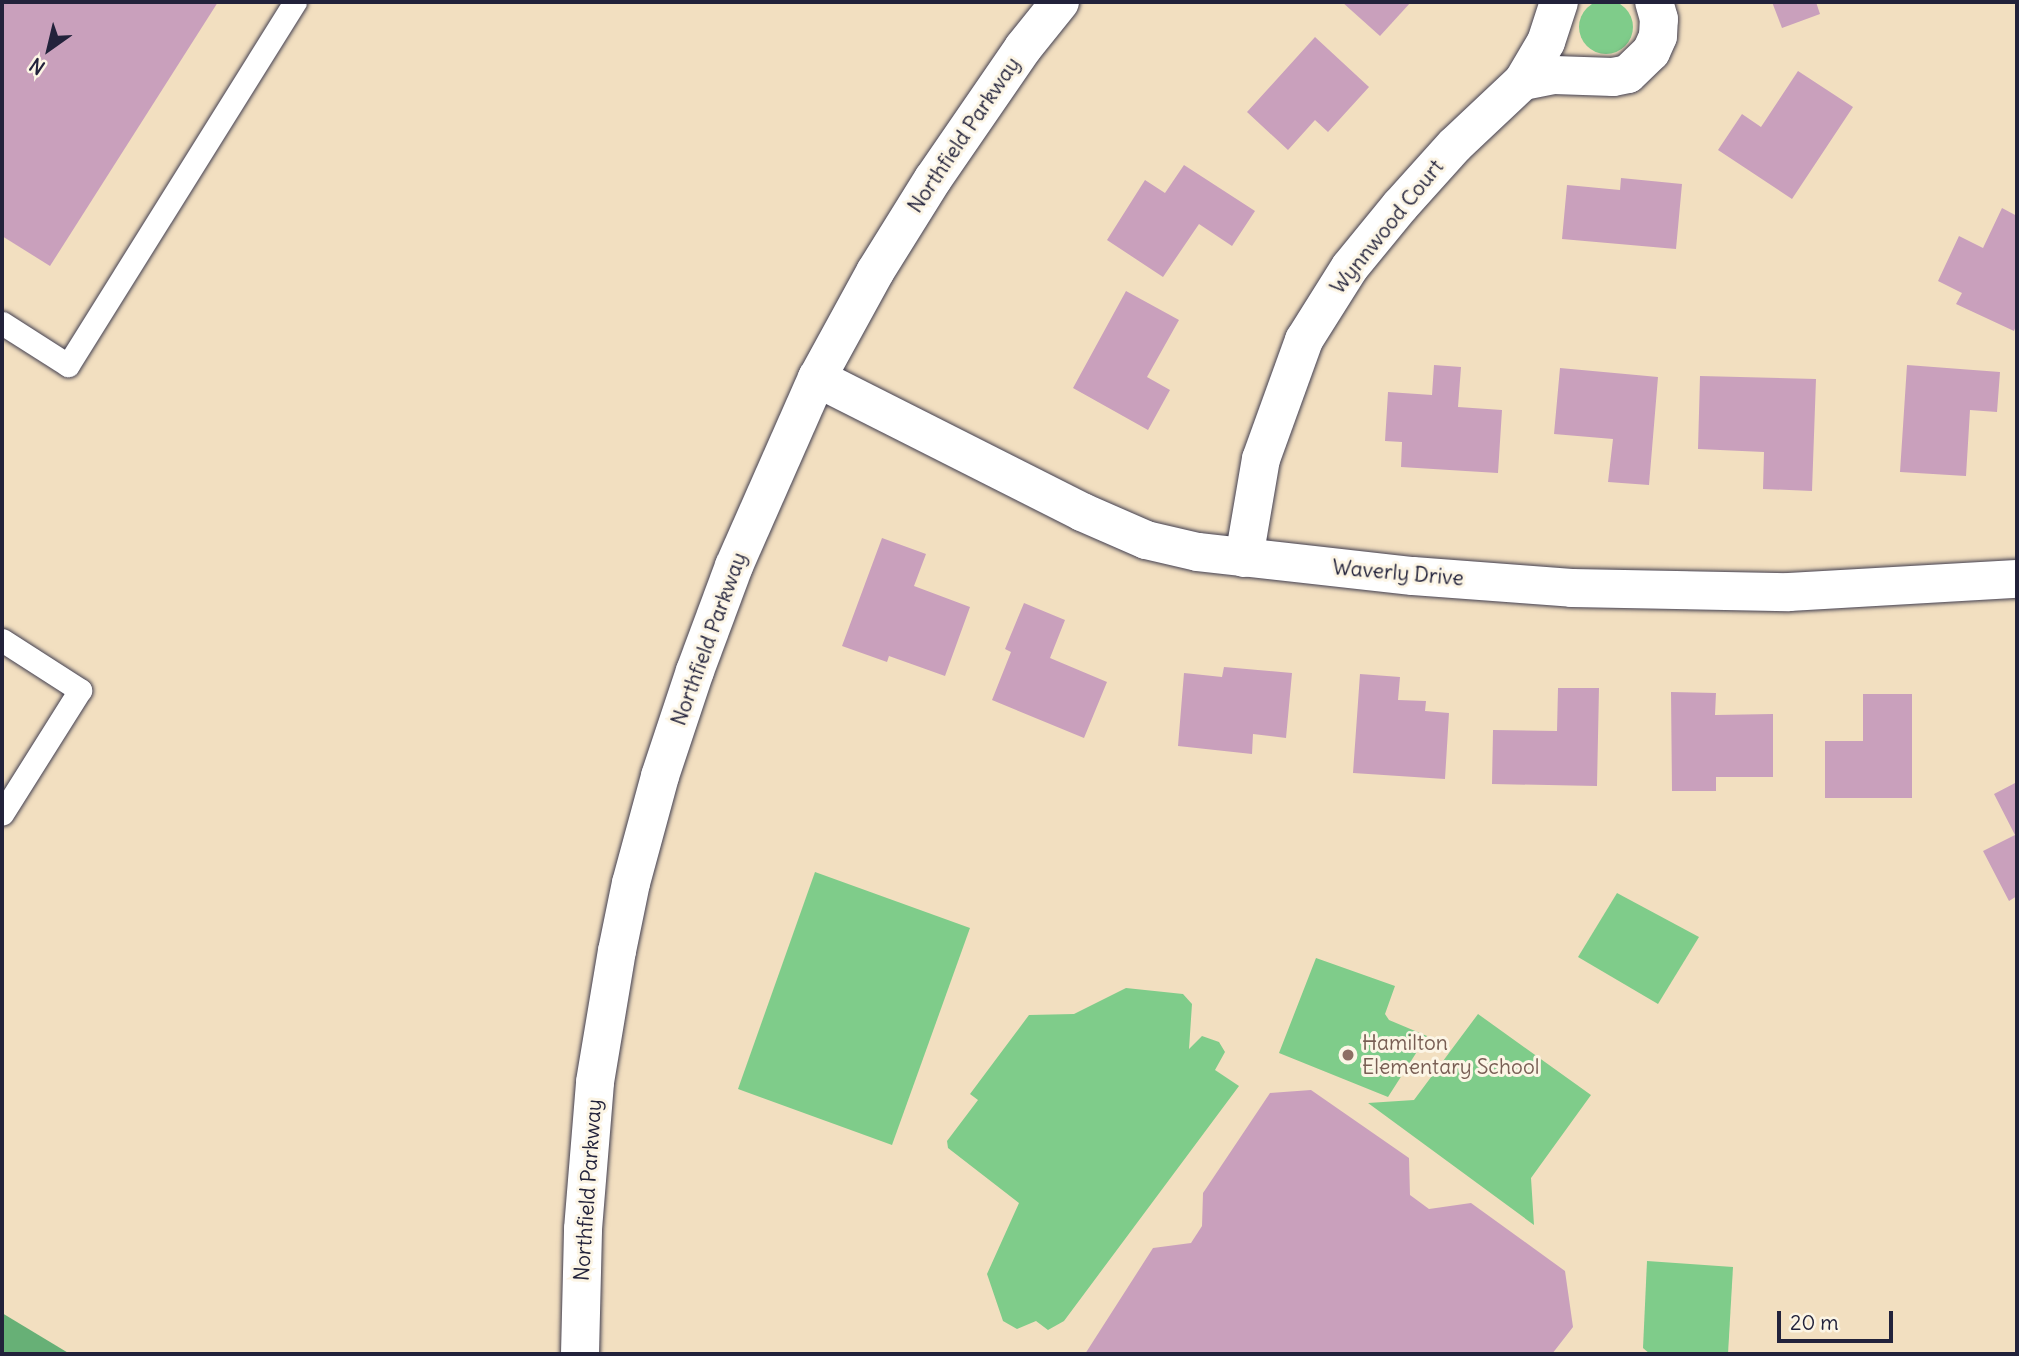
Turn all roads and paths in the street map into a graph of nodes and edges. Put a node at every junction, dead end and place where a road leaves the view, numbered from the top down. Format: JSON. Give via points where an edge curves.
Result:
{"nodes":[{"id":1,"x":295,"y":2,"type":"edge"},
{"id":2,"x":1060,"y":2,"type":"edge"},
{"id":3,"x":1559,"y":2,"type":"edge"},
{"id":4,"x":1654,"y":2,"type":"edge"},
{"id":5,"x":1523,"y":80,"type":"junction"},
{"id":6,"x":2,"y":323,"type":"edge"},
{"id":7,"x":817,"y":378,"type":"junction"},
{"id":8,"x":1244,"y":558,"type":"junction"},
{"id":9,"x":2017,"y":579,"type":"edge"},
{"id":10,"x":2,"y":639,"type":"edge"},
{"id":11,"x":2,"y":814,"type":"edge"},
{"id":12,"x":580,"y":1354,"type":"edge"}],
"edges":[{"from":1,"to":6,"type":"lane","via":[[68,365]]},
{"from":2,"to":7,"type":"street","name":"Northfield Parkway","via":[[933,179]]},
{"from":3,"to":5,"type":"street","name":"Wynnwood Court","via":[[1546,42]]},
{"from":4,"to":5,"type":"street","via":[[1658,36],[1651,52],[1628,74]]},
{"from":5,"to":8,"type":"street","name":"Wynnwood Court","via":[[1400,206],[1350,267],[1304,340],[1261,459]]},
{"from":7,"to":8,"type":"street","name":"Waverly Drive","via":[[1028,487],[1146,540]]},
{"from":7,"to":12,"type":"street","name":"Northfield Parkway","via":[[734,565],[665,763],[631,883],[596,1082],[583,1229]]},
{"from":8,"to":9,"type":"street","name":"Waverly Drive","via":[[1572,588],[1789,592]]},
{"from":10,"to":11,"type":"lane","via":[[80,690]]}]}
